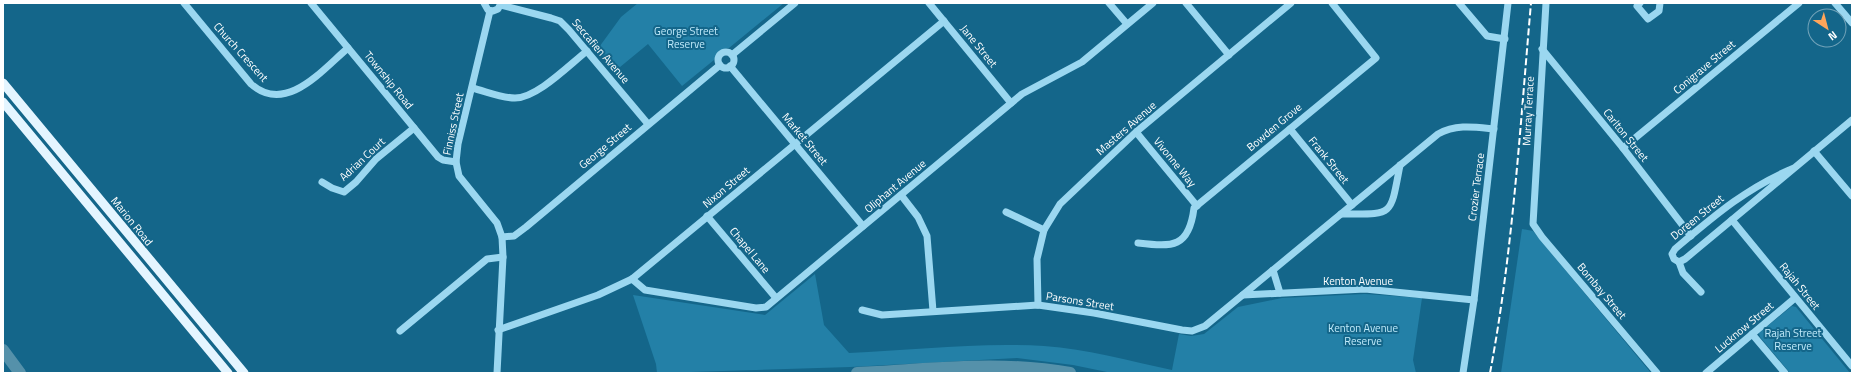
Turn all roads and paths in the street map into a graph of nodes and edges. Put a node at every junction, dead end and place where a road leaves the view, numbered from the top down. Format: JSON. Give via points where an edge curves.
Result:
{"nodes":[{"id":1,"x":184,"y":3,"type":"edge"},
{"id":2,"x":311,"y":3,"type":"edge"},
{"id":3,"x":484,"y":3,"type":"edge"},
{"id":4,"x":795,"y":3,"type":"edge"},
{"id":5,"x":929,"y":3,"type":"edge"},
{"id":6,"x":1109,"y":3,"type":"edge"},
{"id":7,"x":1153,"y":3,"type":"edge"},
{"id":8,"x":1186,"y":3,"type":"edge"},
{"id":9,"x":1291,"y":3,"type":"edge"},
{"id":10,"x":1332,"y":3,"type":"edge"},
{"id":11,"x":1459,"y":3,"type":"edge"},
{"id":12,"x":1508,"y":3,"type":"edge"},
{"id":13,"x":1546,"y":3,"type":"edge"},
{"id":14,"x":1640,"y":3,"type":"edge"},
{"id":15,"x":1660,"y":3,"type":"edge"},
{"id":16,"x":1799,"y":3,"type":"edge"},
{"id":17,"x":1835,"y":3,"type":"edge"},
{"id":18,"x":501,"y":4,"type":"edge"},
{"id":19,"x":490,"y":11,"type":"junction"},
{"id":20,"x":944,"y":21,"type":"junction"},
{"id":21,"x":1852,"y":23,"type":"edge"},
{"id":22,"x":1127,"y":24,"type":"junction"},
{"id":23,"x":1505,"y":39,"type":"junction"},
{"id":24,"x":348,"y":48,"type":"junction"},
{"id":25,"x":1542,"y":49,"type":"junction"},
{"id":26,"x":587,"y":51,"type":"junction"},
{"id":27,"x":732,"y":55,"type":"junction"},
{"id":28,"x":1229,"y":55,"type":"junction"},
{"id":29,"x":720,"y":65,"type":"junction"},
{"id":30,"x":730,"y":66,"type":"junction"},
{"id":31,"x":3,"y":83,"type":"edge"},
{"id":32,"x":472,"y":88,"type":"junction"},
{"id":33,"x":3,"y":102,"type":"edge"},
{"id":34,"x":1012,"y":103,"type":"junction"},
{"id":35,"x":1852,"y":120,"type":"edge"},
{"id":36,"x":648,"y":124,"type":"junction"},
{"id":37,"x":414,"y":128,"type":"junction"},
{"id":38,"x":1290,"y":129,"type":"junction"},
{"id":39,"x":1494,"y":129,"type":"junction"},
{"id":40,"x":1136,"y":132,"type":"junction"},
{"id":41,"x":795,"y":144,"type":"junction"},
{"id":42,"x":1623,"y":148,"type":"junction"},
{"id":43,"x":1814,"y":151,"type":"junction"},
{"id":44,"x":456,"y":162,"type":"junction"},
{"id":45,"x":1400,"y":166,"type":"junction"},
{"id":46,"x":1794,"y":168,"type":"junction"},
{"id":47,"x":322,"y":182,"type":"dead end"},
{"id":48,"x":901,"y":195,"type":"junction"},
{"id":49,"x":1852,"y":196,"type":"edge"},
{"id":50,"x":1352,"y":205,"type":"junction"},
{"id":51,"x":1197,"y":206,"type":"junction"},
{"id":52,"x":1006,"y":212,"type":"dead end"},
{"id":53,"x":1341,"y":214,"type":"junction"},
{"id":54,"x":707,"y":216,"type":"junction"},
{"id":55,"x":1533,"y":220,"type":"joint"},
{"id":56,"x":1732,"y":220,"type":"junction"},
{"id":57,"x":863,"y":226,"type":"junction"},
{"id":58,"x":1044,"y":230,"type":"junction"},
{"id":59,"x":502,"y":236,"type":"junction"},
{"id":60,"x":1691,"y":236,"type":"junction"},
{"id":61,"x":1138,"y":242,"type":"dead end"},
{"id":62,"x":503,"y":257,"type":"junction"},
{"id":63,"x":1678,"y":262,"type":"junction"},
{"id":64,"x":1274,"y":270,"type":"junction"},
{"id":65,"x":632,"y":279,"type":"junction"},
{"id":66,"x":1701,"y":292,"type":"dead end"},
{"id":67,"x":1280,"y":293,"type":"junction"},
{"id":68,"x":1242,"y":295,"type":"junction"},
{"id":69,"x":776,"y":298,"type":"junction"},
{"id":70,"x":1795,"y":298,"type":"junction"},
{"id":71,"x":1474,"y":300,"type":"junction"},
{"id":72,"x":1038,"y":305,"type":"junction"},
{"id":73,"x":862,"y":310,"type":"dead end"},
{"id":74,"x":933,"y":311,"type":"junction"},
{"id":75,"x":498,"y":330,"type":"junction"},
{"id":76,"x":400,"y":331,"type":"dead end"},
{"id":77,"x":1752,"y":334,"type":"junction"},
{"id":78,"x":1852,"y":366,"type":"edge"},
{"id":79,"x":228,"y":373,"type":"edge"},
{"id":80,"x":244,"y":373,"type":"edge"},
{"id":81,"x":497,"y":373,"type":"edge"},
{"id":82,"x":1463,"y":373,"type":"edge"},
{"id":83,"x":1657,"y":373,"type":"edge"},
{"id":84,"x":1706,"y":373,"type":"edge"},
{"id":85,"x":1785,"y":373,"type":"edge"}],
"edges":[{"from":1,"to":24,"type":"street","name":"Church Crescent","via":[[251,84],[269,95],[284,95],[298,89]]},
{"from":2,"to":24,"type":"street","name":"Township Road"},
{"from":3,"to":19,"type":"street"},
{"from":4,"to":27,"type":"street"},
{"from":5,"to":20,"type":"street","name":"Jane Street"},
{"from":6,"to":22,"type":"street"},
{"from":7,"to":22,"type":"street","name":"Oliphant Avenue"},
{"from":8,"to":28,"type":"street"},
{"from":9,"to":28,"type":"street","name":"Masters Avenue"},
{"from":10,"to":38,"type":"street","name":"Bowden Grove","via":[[1376,58]]},
{"from":11,"to":23,"type":"street","via":[[1487,36]]},
{"from":12,"to":23,"type":"street","name":"Crozier Terrace"},
{"from":13,"to":25,"type":"street","name":"Murray Terrace"},
{"from":14,"to":15,"type":"street","via":[[1637,6],[1648,19],[1658,11]]},
{"from":16,"to":42,"type":"street","name":"Conigrave Street"},
{"from":17,"to":21,"type":"street"},
{"from":18,"to":19,"type":"street","via":[[498,9]]},
{"from":18,"to":26,"type":"street","name":"Seccafien Avenue","via":[[560,22]]},
{"from":19,"to":32,"type":"street","name":"Finniss Street"},
{"from":20,"to":34,"type":"street","name":"Jane Street"},
{"from":20,"to":41,"type":"street","name":"Nixon Street"},
{"from":22,"to":34,"type":"street","name":"Oliphant Avenue","via":[[1082,62],[1022,94]]},
{"from":23,"to":39,"type":"street","name":"Crozier Terrace"},
{"from":24,"to":37,"type":"street","name":"Township Road"},
{"from":25,"to":42,"type":"street","name":"Carlton Street"},
{"from":25,"to":55,"type":"street","name":"Murray Terrace"},
{"from":26,"to":32,"type":"street","via":[[529,96],[506,97]]},
{"from":26,"to":36,"type":"street","name":"Seccafien Avenue"},
{"from":27,"to":29,"type":"street","via":[[722,53],[719,57]]},
{"from":27,"to":30,"type":"street","via":[[734,60]]},
{"from":28,"to":40,"type":"street","name":"Masters Avenue"},
{"from":29,"to":30,"type":"street","via":[[726,68]]},
{"from":29,"to":36,"type":"street","name":"George Street"},
{"from":30,"to":41,"type":"street","name":"Market Street"},
{"from":31,"to":80,"type":"main road","name":"Marion Road"},
{"from":32,"to":44,"type":"street","name":"Finniss Street"},
{"from":33,"to":79,"type":"main road","name":"Marion Road"},
{"from":34,"to":48,"type":"street","name":"Oliphant Avenue"},
{"from":35,"to":43,"type":"street","name":"Doreen Street"},
{"from":36,"to":59,"type":"street","name":"George Street","via":[[526,227],[514,236]]},
{"from":37,"to":44,"type":"street","name":"Township Road","via":[[438,157]]},
{"from":37,"to":47,"type":"street","name":"Adrian Court","via":[[376,159],[344,192]]},
{"from":38,"to":50,"type":"street","name":"Frank Street"},
{"from":38,"to":51,"type":"street","name":"Bowden Grove"},
{"from":39,"to":45,"type":"street","name":"Parsons Street","via":[[1461,126],[1445,130]]},
{"from":39,"to":71,"type":"street","name":"Crozier Terrace"},
{"from":40,"to":51,"type":"street","name":"Vivonne Way"},
{"from":40,"to":58,"type":"street","name":"Masters Avenue","via":[[1060,204]]},
{"from":41,"to":54,"type":"street","name":"Nixon Street"},
{"from":41,"to":57,"type":"street","name":"Market Street"},
{"from":42,"to":60,"type":"street","name":"Carlton Street"},
{"from":43,"to":46,"type":"street","name":"Doreen Street"},
{"from":43,"to":49,"type":"street"},
{"from":44,"to":59,"type":"street","name":"Finniss Street","via":[[459,176],[497,223]]},
{"from":45,"to":50,"type":"street","name":"Parsons Street"},
{"from":45,"to":53,"type":"street","via":[[1393,203],[1388,210],[1380,214]]},
{"from":46,"to":56,"type":"street","name":"Doreen Street"},
{"from":46,"to":60,"type":"street","name":"Doreen Street","via":[[1767,179],[1743,194]]},
{"from":48,"to":57,"type":"street","name":"Oliphant Avenue"},
{"from":48,"to":74,"type":"street","via":[[918,217],[927,236]]},
{"from":50,"to":53,"type":"street","name":"Parsons Street"},
{"from":51,"to":61,"type":"street","via":[[1194,208],[1186,236],[1177,242],[1161,246]]},
{"from":52,"to":58,"type":"street"},
{"from":53,"to":64,"type":"street","name":"Parsons Street"},
{"from":54,"to":65,"type":"street","name":"Nixon Street"},
{"from":54,"to":69,"type":"street","name":"Chapel Lane"},
{"from":55,"to":83,"type":"street","name":"Bombay Street","via":[[1542,237]]},
{"from":56,"to":63,"type":"street","name":"Doreen Street"},
{"from":56,"to":70,"type":"street","name":"Rajah Street"},
{"from":57,"to":69,"type":"street","name":"Oliphant Avenue"},
{"from":58,"to":72,"type":"street","name":"Masters Avenue","via":[[1037,259]]},
{"from":59,"to":62,"type":"street","name":"Finniss Street"},
{"from":60,"to":63,"type":"street","name":"Doreen Street","via":[[1672,254]]},
{"from":62,"to":75,"type":"street","name":"Finniss Street"},
{"from":62,"to":76,"type":"street","via":[[486,260]]},
{"from":63,"to":66,"type":"street","via":[[1683,273]]},
{"from":64,"to":67,"type":"street"},
{"from":64,"to":68,"type":"street","name":"Parsons Street"},
{"from":65,"to":69,"type":"street","name":"Oliphant Avenue","via":[[645,290],[756,308],[766,307]]},
{"from":65,"to":75,"type":"street","name":"Nixon Street","via":[[598,295]]},
{"from":67,"to":68,"type":"street","name":"Kenton Avenue"},
{"from":67,"to":71,"type":"street","name":"Kenton Avenue","via":[[1365,290]]},
{"from":68,"to":72,"type":"street","name":"Parsons Street","via":[[1205,326],[1192,331]]},
{"from":70,"to":77,"type":"street","name":"Lucknow Street"},
{"from":70,"to":78,"type":"street","name":"Rajah Street"},
{"from":71,"to":82,"type":"street","name":"Crozier Terrace"},
{"from":72,"to":74,"type":"street","name":"Parsons Street"},
{"from":73,"to":74,"type":"street","name":"Parsons Street","via":[[882,315]]},
{"from":75,"to":81,"type":"street","name":"Finniss Street"},
{"from":77,"to":84,"type":"street","name":"Lucknow Street"},
{"from":77,"to":85,"type":"street"}]}
